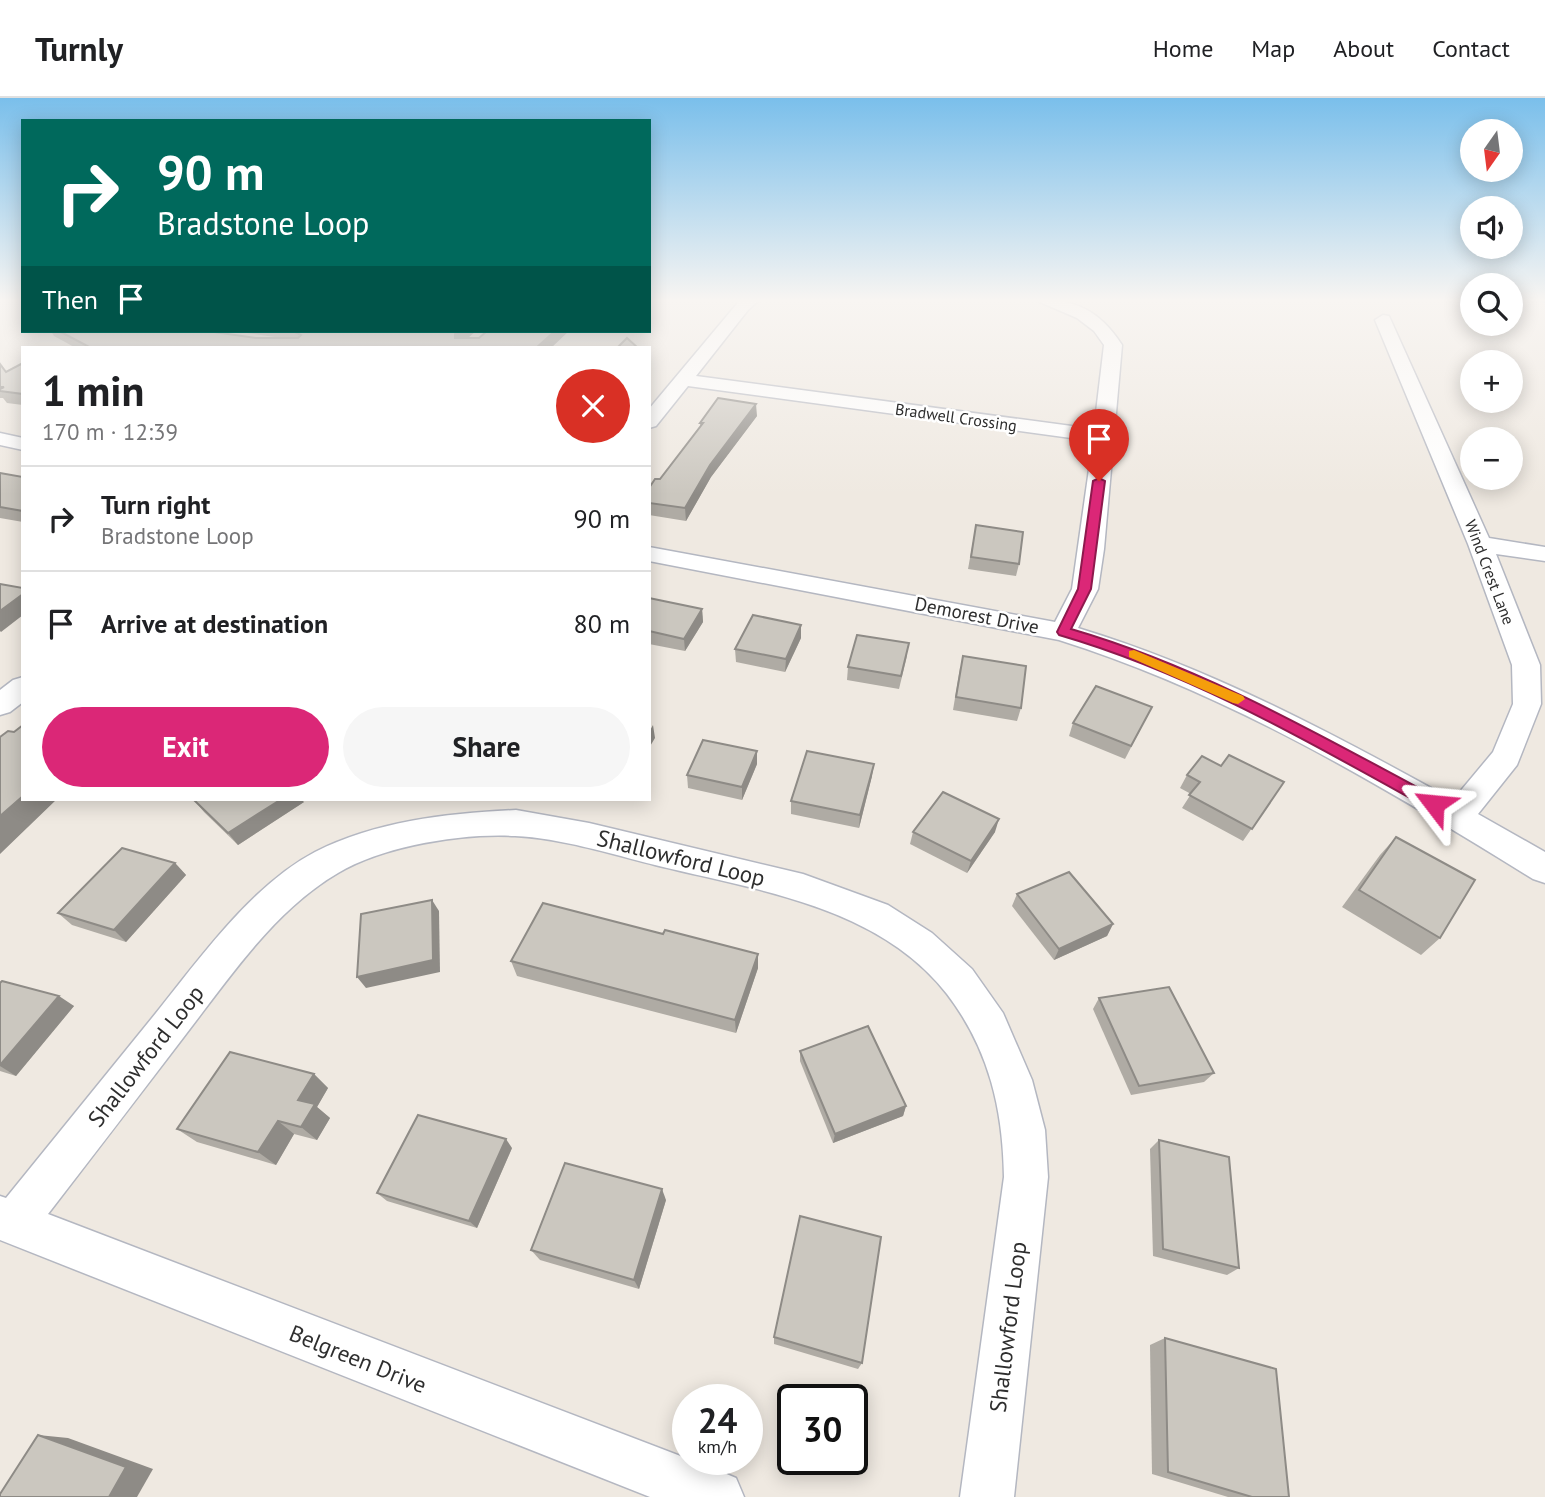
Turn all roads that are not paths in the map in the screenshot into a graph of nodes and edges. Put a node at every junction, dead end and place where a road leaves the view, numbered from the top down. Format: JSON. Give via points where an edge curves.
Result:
{"nodes":[{"id":1,"x":696,"y":364,"type":"edge"},
{"id":2,"x":1111,"y":364,"type":"edge"},
{"id":3,"x":1402,"y":364,"type":"edge"},
{"id":4,"x":683,"y":380,"type":"junction"},
{"id":5,"x":651,"y":420,"type":"edge"},
{"id":6,"x":1104,"y":436,"type":"junction"},
{"id":7,"x":0,"y":439,"type":"edge"},
{"id":8,"x":21,"y":443,"type":"edge"},
{"id":9,"x":1480,"y":544,"type":"junction"},
{"id":10,"x":1545,"y":554,"type":"edge"},
{"id":11,"x":651,"y":555,"type":"edge"},
{"id":12,"x":1063,"y":632,"type":"junction"},
{"id":13,"x":1456,"y":816,"type":"junction"},
{"id":14,"x":1545,"y":869,"type":"edge"},
{"id":15,"x":7,"y":1221,"type":"edge"},
{"id":16,"x":717,"y":1497,"type":"edge"},
{"id":17,"x":987,"y":1497,"type":"edge"}],
"edges":[{"from":1,"to":4,"type":"street"},
{"from":2,"to":6,"type":"street"},
{"from":3,"to":9,"type":"street","name":"Wind Crest Lane"},
{"from":4,"to":5,"type":"street"},
{"from":4,"to":6,"type":"street","name":"Bradwell Crossing"},
{"from":6,"to":12,"type":"street","via":[[1085,589]]},
{"from":7,"to":8,"type":"street"},
{"from":9,"to":10,"type":"street"},
{"from":9,"to":13,"type":"street","name":"Wind Crest Lane","via":[[1526,665],[1527,704],[1506,757]]},
{"from":11,"to":12,"type":"street","name":"Demorest Drive"},
{"from":12,"to":13,"type":"street","name":"Demorest Drive","via":[[1115,647],[1275,717]]},
{"from":13,"to":14,"type":"street","name":"Demorest Drive"},
{"from":15,"to":16,"type":"street","name":"Belgreen Drive"},
{"from":15,"to":17,"type":"street","name":"Shallowford Loop","via":[[239,940],[282,894],[327,862],[383,839],[420,831],[516,823],[803,888],[876,916],[919,944],[959,981],[989,1026],[1012,1080],[1024,1130],[1026,1177]]}]}
